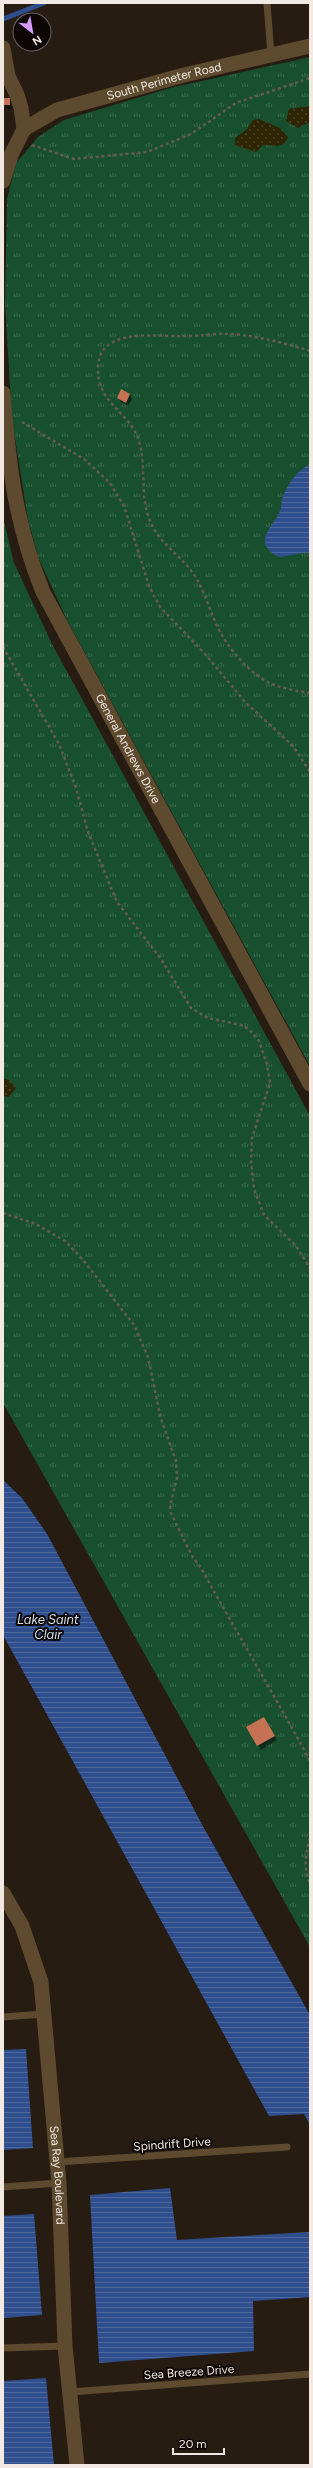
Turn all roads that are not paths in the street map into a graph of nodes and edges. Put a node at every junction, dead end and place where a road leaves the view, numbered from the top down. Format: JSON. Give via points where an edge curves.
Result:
{"nodes":[{"id":1,"x":267,"y":3,"type":"edge"},
{"id":2,"x":310,"y":46,"type":"edge"},
{"id":3,"x":3,"y":48,"type":"edge"},
{"id":4,"x":271,"y":55,"type":"junction"},
{"id":5,"x":24,"y":129,"type":"junction"},
{"id":6,"x":3,"y":181,"type":"edge"},
{"id":7,"x":3,"y":393,"type":"edge"},
{"id":8,"x":310,"y":1084,"type":"edge"},
{"id":9,"x":3,"y":1893,"type":"edge"},
{"id":10,"x":44,"y":2014,"type":"junction"},
{"id":11,"x":3,"y":2017,"type":"edge"},
{"id":12,"x":288,"y":2147,"type":"dead end"},
{"id":13,"x":57,"y":2162,"type":"junction"},
{"id":14,"x":59,"y":2183,"type":"junction"},
{"id":15,"x":3,"y":2187,"type":"edge"},
{"id":16,"x":65,"y":2346,"type":"junction"},
{"id":17,"x":3,"y":2348,"type":"edge"},
{"id":18,"x":310,"y":2374,"type":"edge"},
{"id":19,"x":70,"y":2392,"type":"junction"},
{"id":20,"x":77,"y":2465,"type":"edge"}],
"edges":[{"from":1,"to":4,"type":"lane"},
{"from":2,"to":4,"type":"street","name":"South Perimeter Road"},
{"from":3,"to":5,"type":"street","via":[[8,76],[21,108]]},
{"from":4,"to":5,"type":"street","name":"South Perimeter Road","via":[[162,80],[57,110]]},
{"from":5,"to":6,"type":"street","via":[[11,155]]},
{"from":7,"to":8,"type":"street","name":"General Andrews Drive","via":[[12,490],[25,544],[44,592]]},
{"from":9,"to":10,"type":"street","name":"Sea Ray Boulevard","via":[[22,1926],[34,1961],[41,1982]]},
{"from":10,"to":11,"type":"lane"},
{"from":10,"to":13,"type":"street","name":"Sea Ray Boulevard"},
{"from":12,"to":13,"type":"lane","name":"Spindrift Drive"},
{"from":13,"to":14,"type":"street","name":"Sea Ray Boulevard"},
{"from":14,"to":15,"type":"lane"},
{"from":14,"to":16,"type":"street","name":"Sea Ray Boulevard"},
{"from":16,"to":17,"type":"lane"},
{"from":16,"to":19,"type":"street","name":"Sea Ray Boulevard"},
{"from":18,"to":19,"type":"lane","name":"Sea Breeze Drive"},
{"from":19,"to":20,"type":"street","name":"Sea Ray Boulevard"}]}
